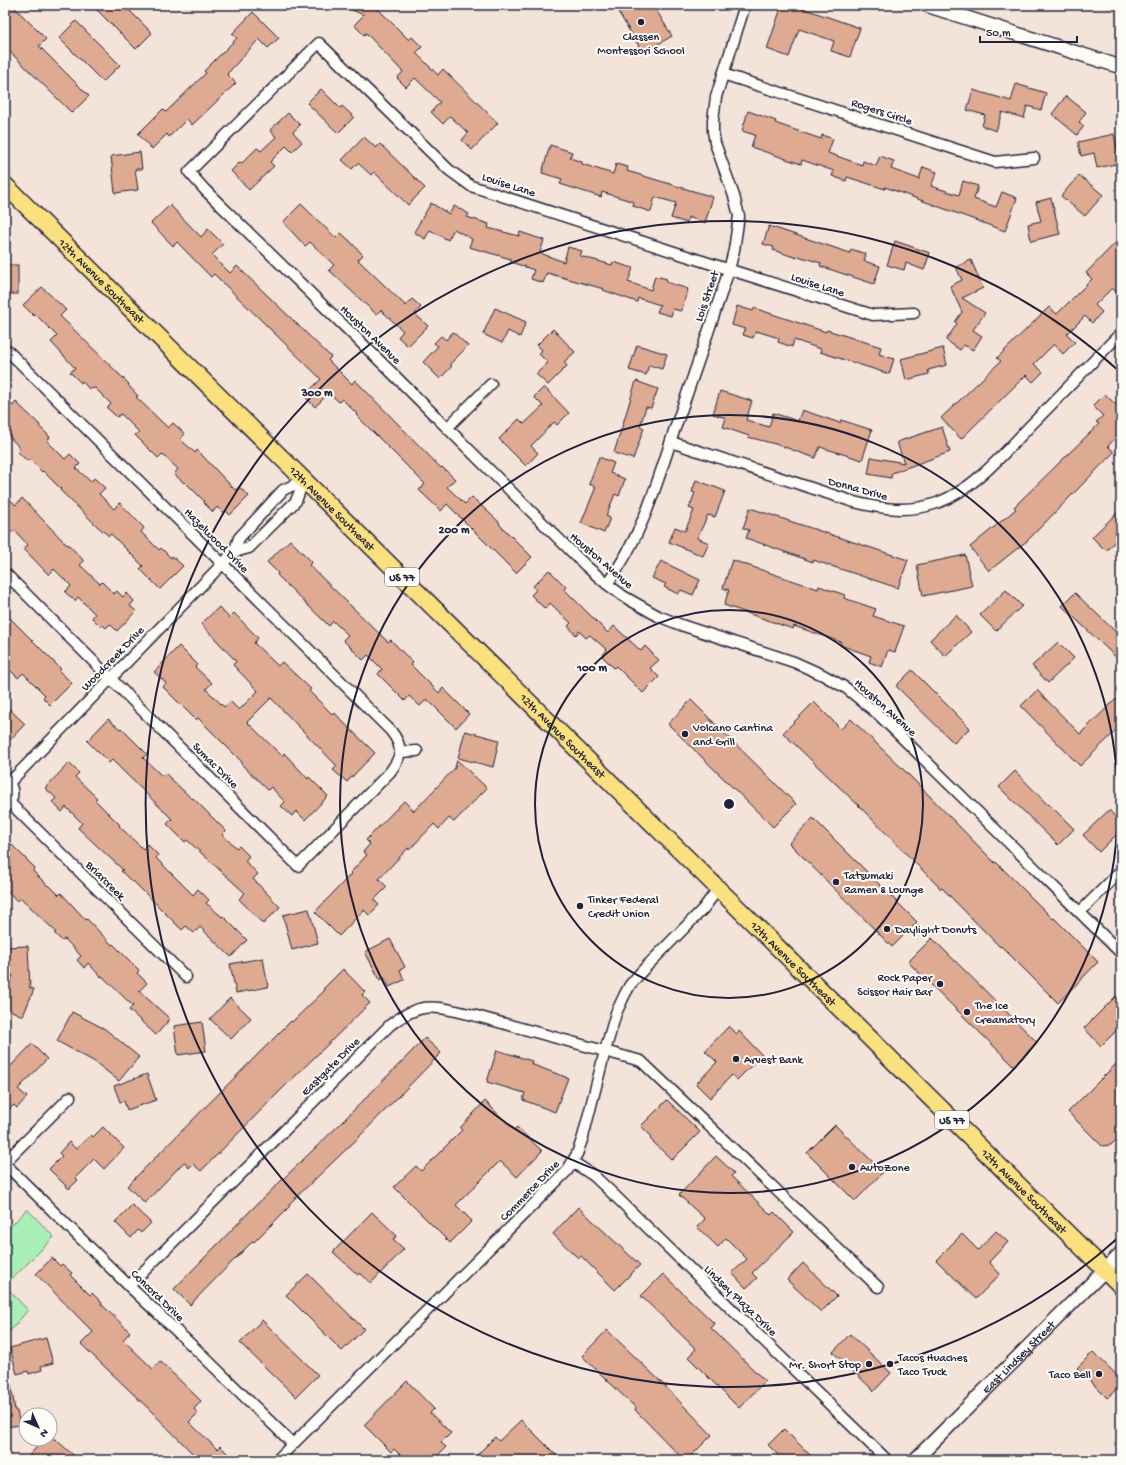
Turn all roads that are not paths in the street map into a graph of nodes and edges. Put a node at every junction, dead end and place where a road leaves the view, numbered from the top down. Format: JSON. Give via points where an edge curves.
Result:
{"nodes":[{"id":1,"x":745,"y":5,"type":"edge"},
{"id":2,"x":926,"y":5,"type":"edge"},
{"id":3,"x":1121,"y":67,"type":"edge"},
{"id":4,"x":723,"y":74,"type":"junction"},
{"id":5,"x":1034,"y":158,"type":"dead end"},
{"id":6,"x":189,"y":172,"type":"joint"},
{"id":7,"x":5,"y":185,"type":"edge"},
{"id":8,"x":729,"y":270,"type":"junction"},
{"id":9,"x":914,"y":313,"type":"dead end"},
{"id":10,"x":1121,"y":333,"type":"edge"},
{"id":11,"x":6,"y":353,"type":"edge"},
{"id":12,"x":491,"y":384,"type":"dead end"},
{"id":13,"x":447,"y":428,"type":"junction"},
{"id":14,"x":671,"y":442,"type":"junction"},
{"id":15,"x":304,"y":480,"type":"junction"},
{"id":16,"x":234,"y":552,"type":"junction"},
{"id":17,"x":223,"y":564,"type":"junction"},
{"id":18,"x":5,"y":574,"type":"edge"},
{"id":19,"x":606,"y":584,"type":"junction"},
{"id":20,"x":110,"y":678,"type":"junction"},
{"id":21,"x":417,"y":751,"type":"dead end"},
{"id":22,"x":400,"y":752,"type":"junction"},
{"id":23,"x":7,"y":782,"type":"edge"},
{"id":24,"x":7,"y":803,"type":"edge"},
{"id":25,"x":1121,"y":871,"type":"edge"},
{"id":26,"x":718,"y":889,"type":"junction"},
{"id":27,"x":1080,"y":912,"type":"junction"},
{"id":28,"x":1121,"y":953,"type":"edge"},
{"id":29,"x":186,"y":977,"type":"dead end"},
{"id":30,"x":604,"y":1051,"type":"junction"},
{"id":31,"x":70,"y":1097,"type":"dead end"},
{"id":32,"x":573,"y":1162,"type":"junction"},
{"id":33,"x":5,"y":1163,"type":"edge"},
{"id":34,"x":1121,"y":1254,"type":"edge"},
{"id":35,"x":1105,"y":1270,"type":"junction"},
{"id":36,"x":129,"y":1286,"type":"junction"},
{"id":37,"x":1121,"y":1286,"type":"edge"},
{"id":38,"x":878,"y":1287,"type":"dead end"},
{"id":39,"x":293,"y":1444,"type":"junction"},
{"id":40,"x":277,"y":1460,"type":"edge"},
{"id":41,"x":887,"y":1460,"type":"edge"},
{"id":42,"x":915,"y":1460,"type":"edge"}],
"edges":[{"from":1,"to":4,"type":"street","name":"Lois Street"},
{"from":2,"to":3,"type":"street"},
{"from":4,"to":5,"type":"street","name":"Rogers Circle","via":[[995,162]]},
{"from":4,"to":8,"type":"street","name":"Lois Street","via":[[716,98],[713,131],[739,216]]},
{"from":6,"to":8,"type":"street","name":"Louise Lane","via":[[319,43],[449,170],[471,186]]},
{"from":6,"to":13,"type":"street","name":"Houston Avenue"},
{"from":7,"to":15,"type":"main road","name":"12th Avenue Southeast","number":"US 77"},
{"from":8,"to":9,"type":"street","name":"Louise Lane","via":[[872,315]]},
{"from":8,"to":14,"type":"street","name":"Lois Street"},
{"from":10,"to":14,"type":"street","name":"Donna Drive","via":[[974,481],[946,499],[922,507],[899,510],[876,508]]},
{"from":11,"to":17,"type":"street","name":"Hazelwood Drive"},
{"from":12,"to":13,"type":"street"},
{"from":13,"to":19,"type":"street","name":"Houston Avenue"},
{"from":14,"to":19,"type":"street","name":"Lois Street","via":[[654,494],[640,525],[617,570]]},
{"from":15,"to":16,"type":"street","name":"Woodcreek Drive","via":[[280,493],[239,538]]},
{"from":15,"to":16,"type":"street","name":"Woodcreek Drive","via":[[296,501],[249,548]]},
{"from":15,"to":26,"type":"main road","name":"12th Avenue Southeast","number":"US 77"},
{"from":16,"to":17,"type":"street","name":"Woodcreek Drive"},
{"from":17,"to":20,"type":"street","name":"Woodcreek Drive"},
{"from":17,"to":22,"type":"street","name":"Hazelwood Drive","via":[[391,731],[399,744]]},
{"from":18,"to":20,"type":"street","name":"Sumac Drive"},
{"from":19,"to":27,"type":"street","name":"Houston Avenue","via":[[658,616],[681,626],[794,662],[846,688],[879,715]]},
{"from":20,"to":22,"type":"street","name":"Sumac Drive","via":[[298,866],[390,772],[397,763]]},
{"from":20,"to":23,"type":"street","name":"Woodcreek Drive"},
{"from":21,"to":22,"type":"street"},
{"from":23,"to":24,"type":"street","via":[[13,793]]},
{"from":24,"to":29,"type":"street","name":"Briarcreek"},
{"from":25,"to":27,"type":"street"},
{"from":26,"to":30,"type":"street","name":"Commerce Drive","via":[[703,909],[630,985],[616,1013]]},
{"from":26,"to":35,"type":"main road","name":"12th Avenue Southeast","number":"US 77"},
{"from":27,"to":28,"type":"street","name":"Houston Avenue"},
{"from":30,"to":32,"type":"street","name":"Commerce Drive","via":[[583,1137]]},
{"from":30,"to":36,"type":"street","name":"Eastgate Drive","via":[[444,1009],[417,1008],[406,1013],[384,1030]]},
{"from":30,"to":38,"type":"street","via":[[642,1061]]},
{"from":31,"to":33,"type":"street"},
{"from":32,"to":39,"type":"street","name":"Commerce Drive","via":[[551,1188]]},
{"from":32,"to":41,"type":"street","name":"Lindsey Plaza Drive","via":[[594,1176],[611,1192]]},
{"from":33,"to":36,"type":"street","name":"Concord Drive"},
{"from":34,"to":35,"type":"main road","name":"East Lindsey Street"},
{"from":35,"to":37,"type":"main road","name":"12th Avenue Southeast","number":"US 77"},
{"from":35,"to":42,"type":"street","name":"East Lindsey Street"},
{"from":36,"to":39,"type":"street","name":"Concord Drive"},
{"from":39,"to":40,"type":"street","name":"Commerce Drive"}]}
